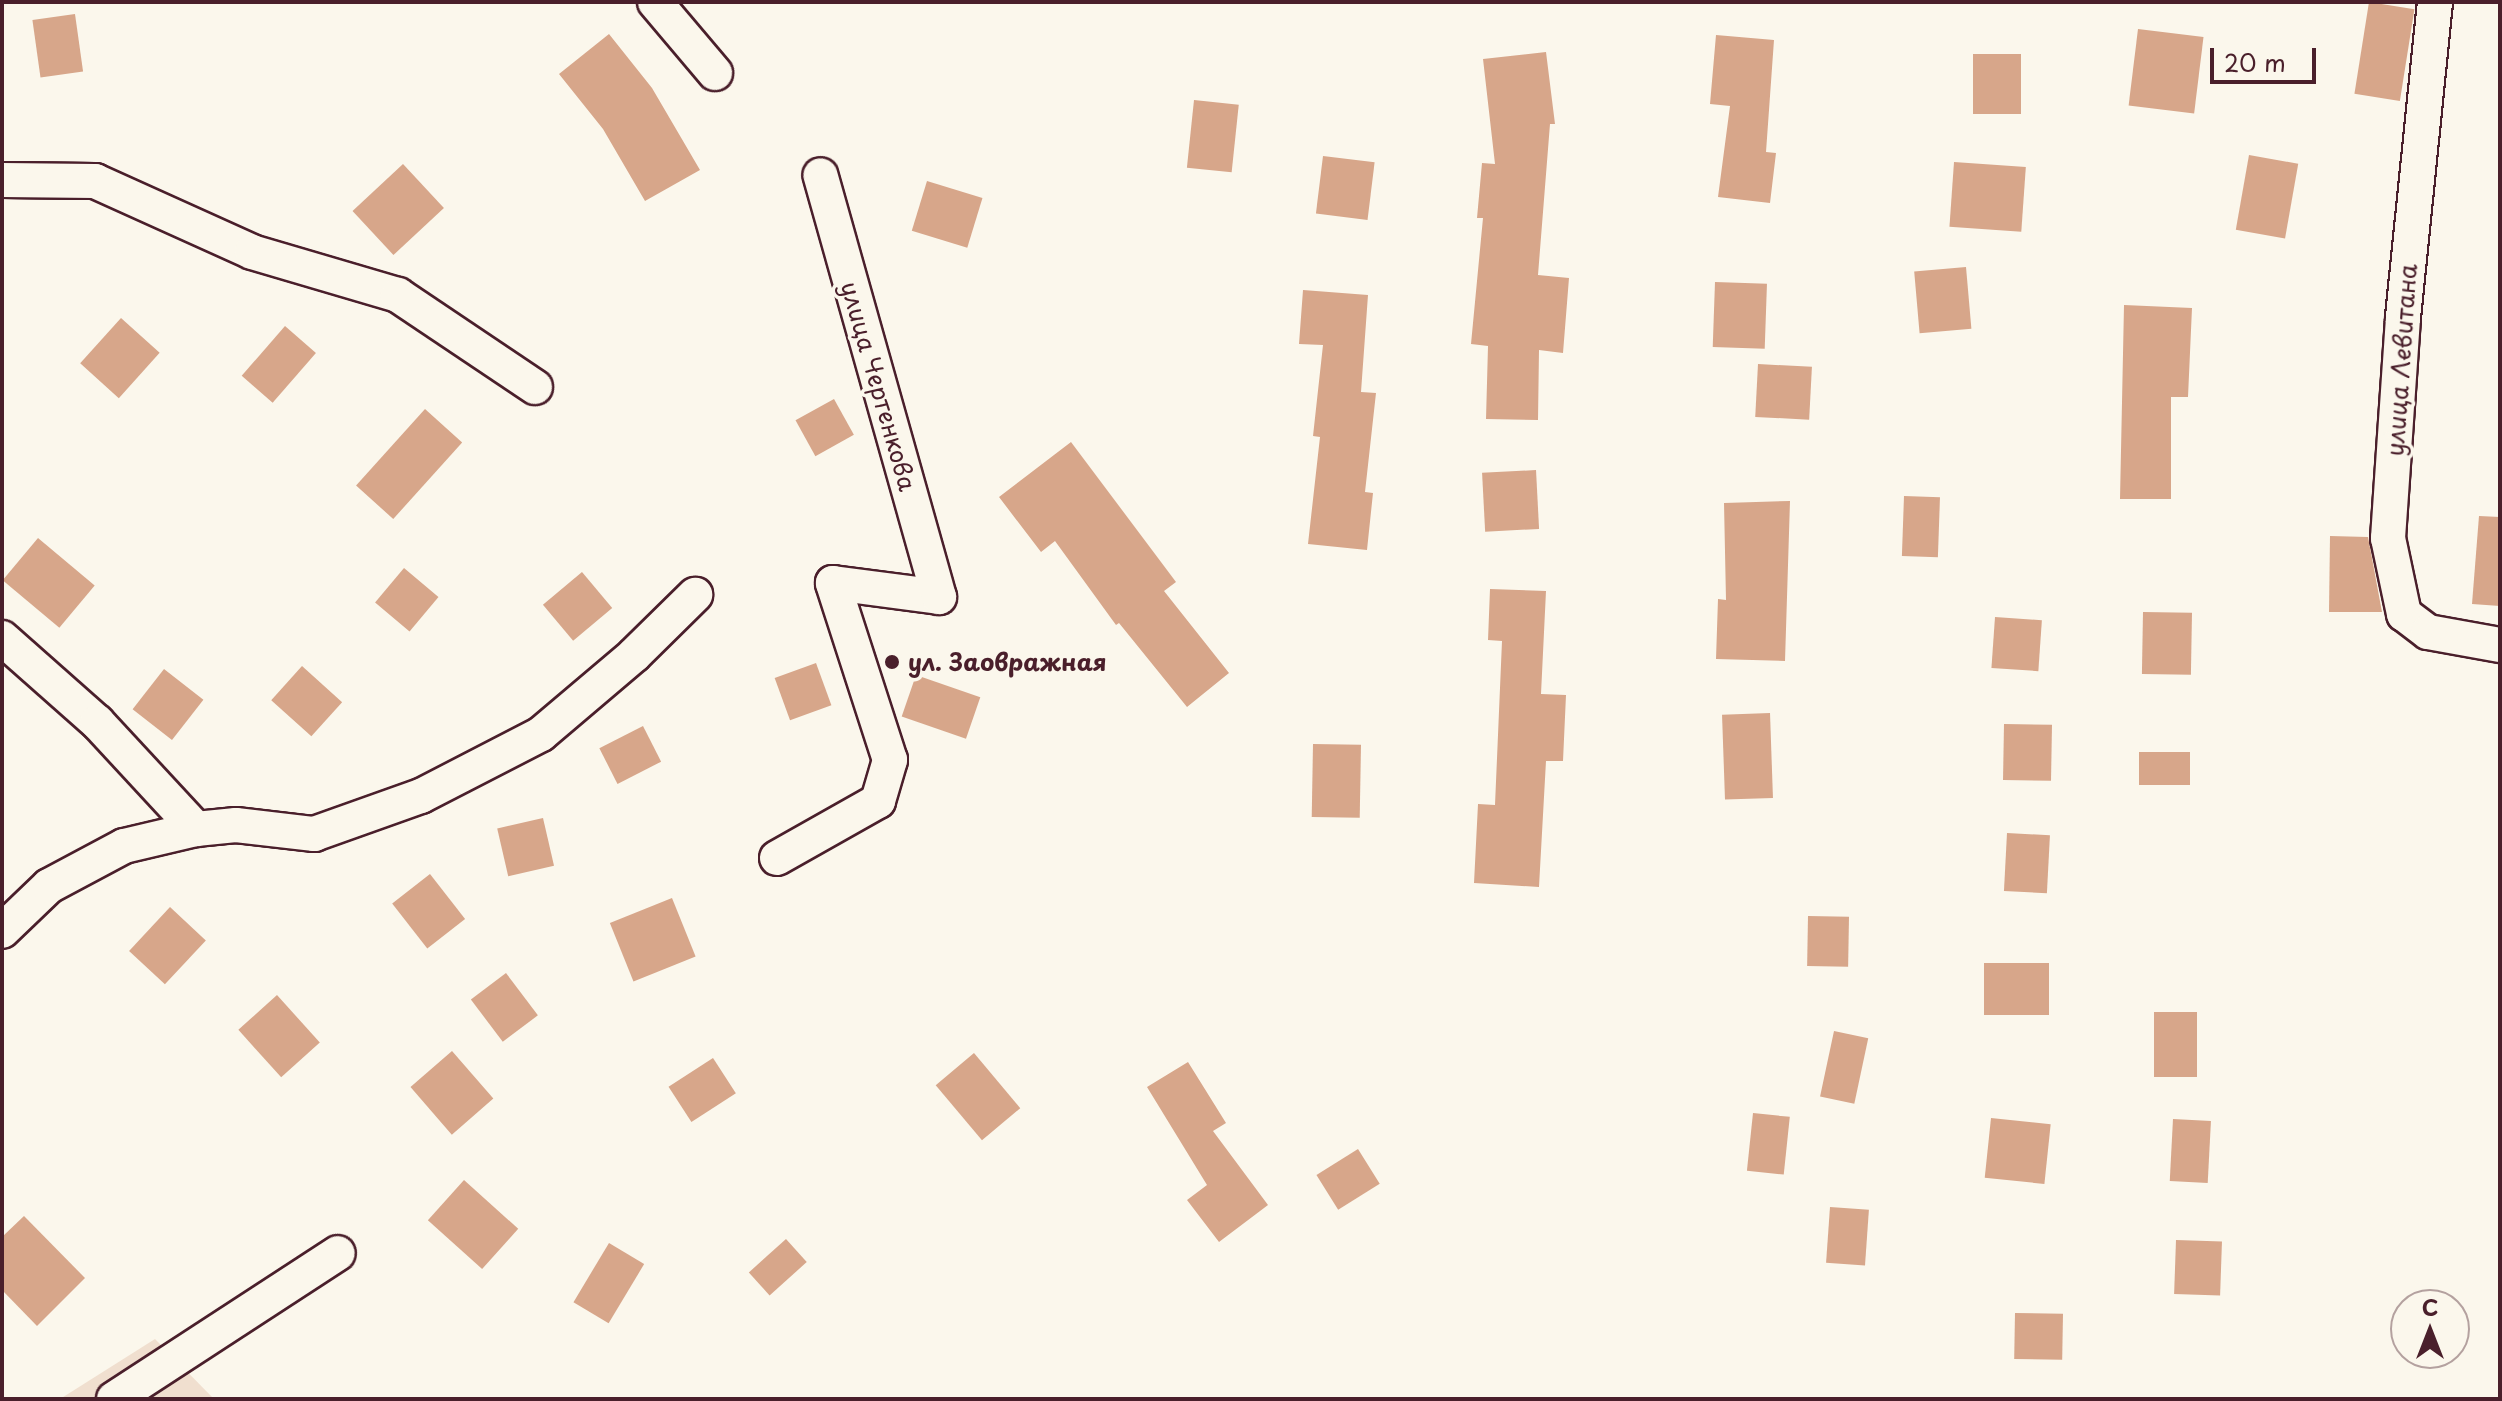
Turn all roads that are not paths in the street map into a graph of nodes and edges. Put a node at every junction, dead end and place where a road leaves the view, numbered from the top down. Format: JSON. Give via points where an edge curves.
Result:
{"nodes":[{"id":1,"x":655,"y":2,"type":"edge"},
{"id":2,"x":2435,"y":2,"type":"edge"},
{"id":3,"x":715,"y":73,"type":"dead end"},
{"id":4,"x":820,"y":175,"type":"dead end"},
{"id":5,"x":2,"y":180,"type":"edge"},
{"id":6,"x":535,"y":387,"type":"dead end"},
{"id":7,"x":695,"y":595,"type":"dead end"},
{"id":8,"x":2,"y":638,"type":"edge"},
{"id":9,"x":2500,"y":645,"type":"edge"},
{"id":10,"x":196,"y":829,"type":"junction"},
{"id":11,"x":777,"y":858,"type":"dead end"},
{"id":12,"x":2,"y":931,"type":"edge"},
{"id":13,"x":338,"y":1253,"type":"dead end"},
{"id":14,"x":114,"y":1399,"type":"edge"}],
"edges":[{"from":1,"to":3,"type":"street"},
{"from":2,"to":9,"type":"street","name":"улица Левитана","via":[[2403,318],[2388,538],[2404,614],[2428,632]]},
{"from":4,"to":11,"type":"street","name":"улица Чертенкова","via":[[939,597],[833,583],[890,760],[878,801]]},
{"from":5,"to":6,"type":"street","via":[[95,181],[252,252],[398,295]]},
{"from":7,"to":10,"type":"street","via":[[541,734],[421,796],[314,834],[236,825]]},
{"from":8,"to":10,"type":"street","via":[[97,722]]},
{"from":10,"to":12,"type":"street","via":[[124,846],[49,886]]},
{"from":13,"to":14,"type":"street"}]}
